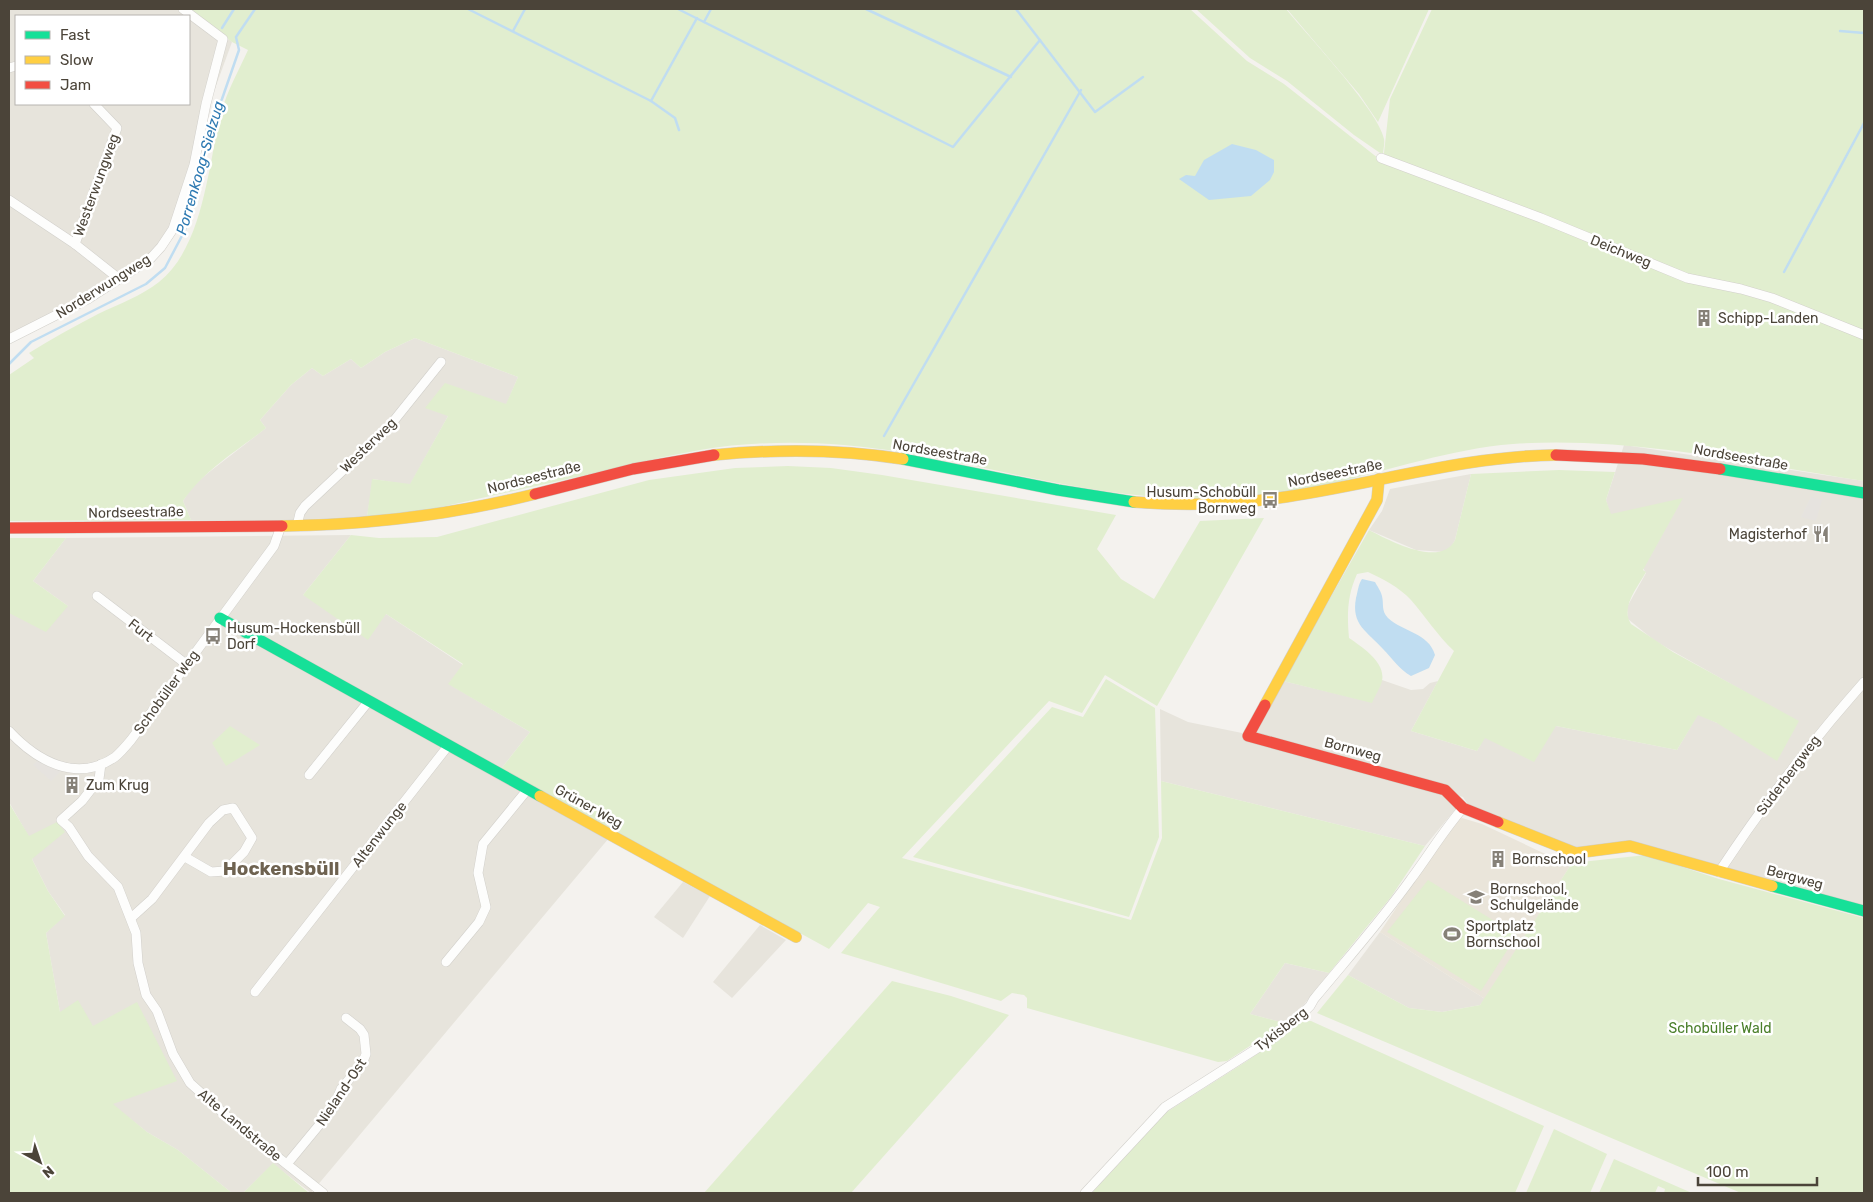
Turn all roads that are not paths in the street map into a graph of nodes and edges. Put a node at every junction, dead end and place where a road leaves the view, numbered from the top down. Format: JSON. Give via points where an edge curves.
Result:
{"nodes":[{"id":1,"x":183,"y":9,"type":"edge"},
{"id":2,"x":95,"y":105,"type":"edge"},
{"id":3,"x":1381,"y":158,"type":"dead end"},
{"id":4,"x":9,"y":200,"type":"edge"},
{"id":5,"x":75,"y":244,"type":"junction"},
{"id":6,"x":118,"y":278,"type":"junction"},
{"id":7,"x":1864,"y":335,"type":"edge"},
{"id":8,"x":9,"y":339,"type":"edge"},
{"id":9,"x":441,"y":362,"type":"dead end"},
{"id":10,"x":1379,"y":479,"type":"junction"},
{"id":11,"x":1864,"y":493,"type":"edge"},
{"id":12,"x":281,"y":526,"type":"junction"},
{"id":13,"x":297,"y":526,"type":"junction"},
{"id":14,"x":9,"y":528,"type":"edge"},
{"id":15,"x":97,"y":596,"type":"dead end"},
{"id":16,"x":220,"y":618,"type":"junction"},
{"id":17,"x":186,"y":664,"type":"junction"},
{"id":18,"x":1864,"y":682,"type":"edge"},
{"id":19,"x":368,"y":702,"type":"junction"},
{"id":20,"x":9,"y":731,"type":"edge"},
{"id":21,"x":448,"y":746,"type":"junction"},
{"id":22,"x":101,"y":764,"type":"junction"},
{"id":23,"x":309,"y":775,"type":"dead end"},
{"id":24,"x":528,"y":789,"type":"junction"},
{"id":25,"x":1463,"y":808,"type":"junction"},
{"id":26,"x":185,"y":857,"type":"junction"},
{"id":27,"x":1719,"y":872,"type":"junction"},
{"id":28,"x":1864,"y":911,"type":"edge"},
{"id":29,"x":131,"y":918,"type":"junction"},
{"id":30,"x":796,"y":937,"type":"dead end"},
{"id":31,"x":446,"y":962,"type":"dead end"},
{"id":32,"x":255,"y":992,"type":"dead end"},
{"id":33,"x":346,"y":1018,"type":"dead end"},
{"id":34,"x":287,"y":1164,"type":"junction"},
{"id":35,"x":323,"y":1193,"type":"edge"},
{"id":36,"x":1085,"y":1193,"type":"edge"}],
"edges":[{"from":1,"to":6,"type":"street","name":"Norderwungweg","via":[[223,39],[194,165],[173,229],[161,247],[150,259]]},
{"from":2,"to":5,"type":"street","name":"Westerwungweg","via":[[117,128]]},
{"from":3,"to":7,"type":"street","name":"Deichweg","via":[[1541,218],[1687,278],[1772,298]]},
{"from":4,"to":5,"type":"street"},
{"from":5,"to":6,"type":"street"},
{"from":6,"to":8,"type":"street","name":"Norderwungweg","via":[[88,299]]},
{"from":9,"to":13,"type":"street","name":"Westerweg","via":[[388,428],[305,506]]},
{"from":10,"to":11,"type":"main road","name":"Nordseestraße","via":[[1503,458],[1607,456],[1668,460]]},
{"from":10,"to":13,"type":"main road","name":"Nordseestraße","via":[[1270,500],[1201,505],[1154,503],[1070,493],[909,460],[843,452],[755,452],[695,457],[435,515],[376,523]]},
{"from":10,"to":25,"type":"main road","name":"Bornweg","via":[[1377,500],[1248,736],[1445,790]]},
{"from":12,"to":13,"type":"main road","name":"Nordseestraße"},
{"from":12,"to":14,"type":"main road","name":"Nordseestraße"},
{"from":12,"to":16,"type":"street","name":"Schobüller Weg","via":[[274,546]]},
{"from":15,"to":17,"type":"street","name":"Furt"},
{"from":16,"to":17,"type":"street","name":"Schobüller Weg"},
{"from":16,"to":19,"type":"main road","name":"Grüner Weg"},
{"from":17,"to":22,"type":"street","name":"Schobüller Weg","via":[[132,740],[115,757]]},
{"from":18,"to":27,"type":"street","name":"Süderbergweg","via":[[1794,766]]},
{"from":19,"to":21,"type":"main road","name":"Grüner Weg"},
{"from":19,"to":23,"type":"street"},
{"from":20,"to":22,"type":"street","name":"Schobüller Weg","via":[[35,755],[58,767]]},
{"from":21,"to":24,"type":"main road","name":"Grüner Weg"},
{"from":21,"to":32,"type":"street","name":"Altenwunge"},
{"from":22,"to":29,"type":"street","name":"Alte Landstraße","via":[[99,779],[61,820],[69,826],[88,856],[118,887]]},
{"from":24,"to":30,"type":"main road","name":"Grüner Weg"},
{"from":24,"to":31,"type":"street","via":[[483,844],[478,873],[486,907],[479,922]]},
{"from":25,"to":27,"type":"main road","name":"Bornweg","via":[[1576,853],[1630,846]]},
{"from":25,"to":36,"type":"street","name":"Tykisberg","via":[[1393,903],[1310,1006],[1274,1037],[1166,1107]]},
{"from":26,"to":26,"type":"street","via":[[209,823],[223,810],[233,808],[252,838],[226,871],[211,872]]},
{"from":26,"to":29,"type":"street","via":[[152,899]]},
{"from":27,"to":28,"type":"main road","name":"Bergweg"},
{"from":29,"to":34,"type":"street","name":"Alte Landstraße","via":[[146,995],[157,1011],[190,1083]]},
{"from":33,"to":34,"type":"street","name":"Nieland-Ost","via":[[364,1035],[366,1054],[362,1064],[341,1090],[334,1107]]},
{"from":34,"to":35,"type":"street","name":"Alte Landstraße"}]}
